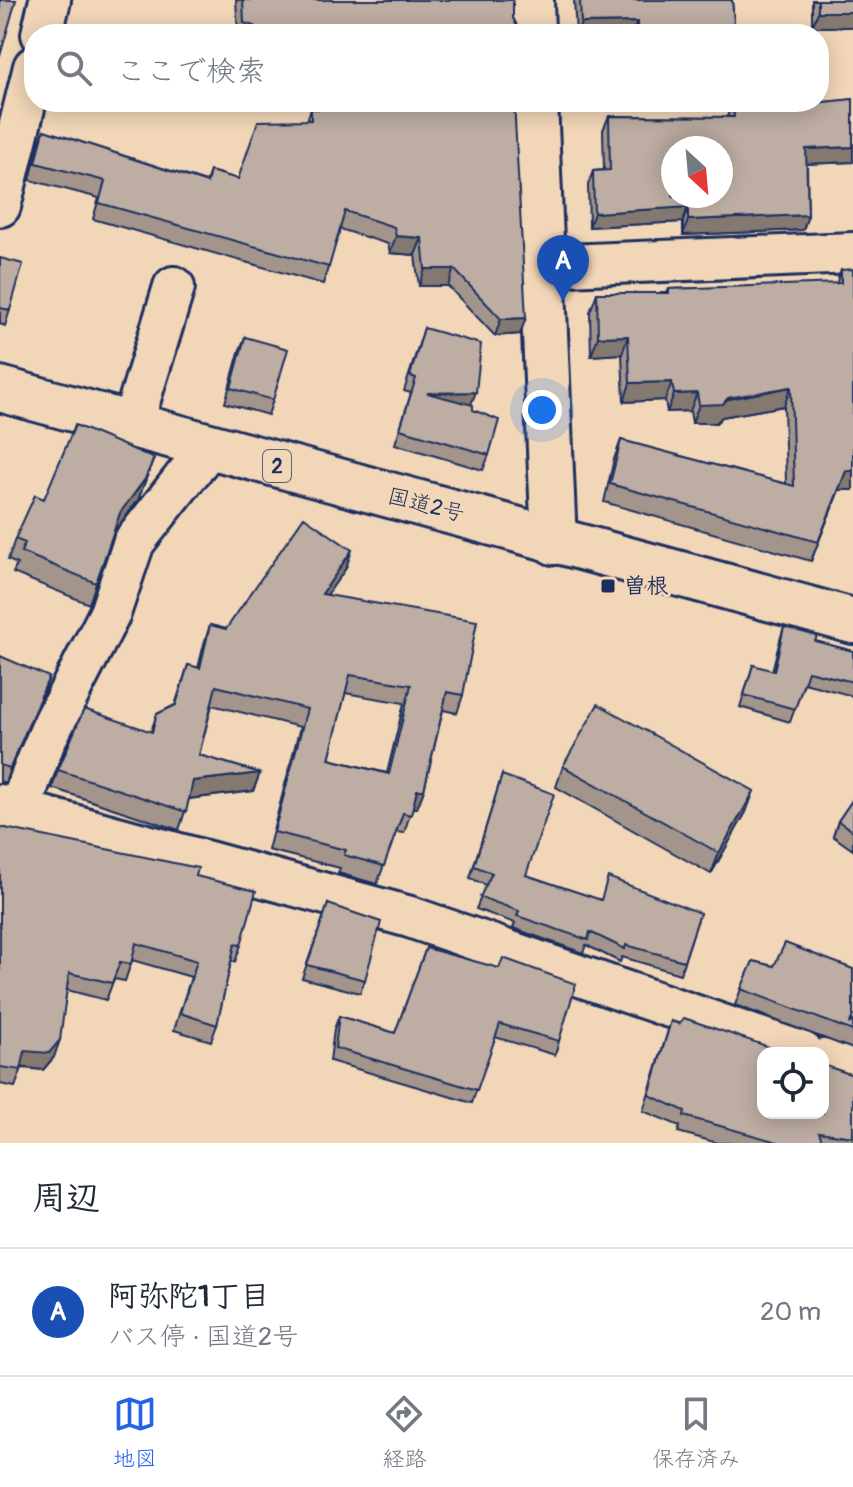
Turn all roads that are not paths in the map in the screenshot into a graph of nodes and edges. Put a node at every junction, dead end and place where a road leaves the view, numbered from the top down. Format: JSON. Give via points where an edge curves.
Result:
{"nodes":[{"id":1,"x":50,"y":0,"type":"edge"},
{"id":2,"x":531,"y":0,"type":"edge"},
{"id":3,"x":44,"y":24,"type":"edge"},
{"id":4,"x":532,"y":24,"type":"edge"},
{"id":5,"x":24,"y":108,"type":"edge"},
{"id":6,"x":535,"y":112,"type":"edge"},
{"id":7,"x":0,"y":206,"type":"edge"},
{"id":8,"x":853,"y":253,"type":"edge"},
{"id":9,"x":543,"y":266,"type":"junction"},
{"id":10,"x":176,"y":288,"type":"dead end"},
{"id":11,"x":0,"y":389,"type":"edge"},
{"id":12,"x":132,"y":425,"type":"junction"},
{"id":13,"x":209,"y":447,"type":"junction"},
{"id":14,"x":554,"y":542,"type":"junction"},
{"id":15,"x":853,"y":621,"type":"edge"},
{"id":16,"x":10,"y":808,"type":"edge"},
{"id":17,"x":786,"y":1047,"type":"edge"},
{"id":18,"x":829,"y":1062,"type":"edge"},
{"id":19,"x":853,"y":1071,"type":"edge"}],
"edges":[{"from":1,"to":3,"type":"street"},
{"from":2,"to":4,"type":"main road"},
{"from":5,"to":7,"type":"street"},
{"from":6,"to":9,"type":"main road"},
{"from":8,"to":9,"type":"street"},
{"from":9,"to":14,"type":"main road"},
{"from":10,"to":12,"type":"street"},
{"from":11,"to":12,"type":"main road","name":"国道2号","number":"2"},
{"from":12,"to":13,"type":"main road","name":"国道2号","number":"2"},
{"from":13,"to":14,"type":"main road","name":"国道2号","number":"2"},
{"from":13,"to":16,"type":"street","via":[[134,542],[110,613]]},
{"from":14,"to":15,"type":"main road","name":"国道2号","number":"2"},
{"from":16,"to":17,"type":"street","via":[[410,917]]},
{"from":18,"to":19,"type":"street"}]}
